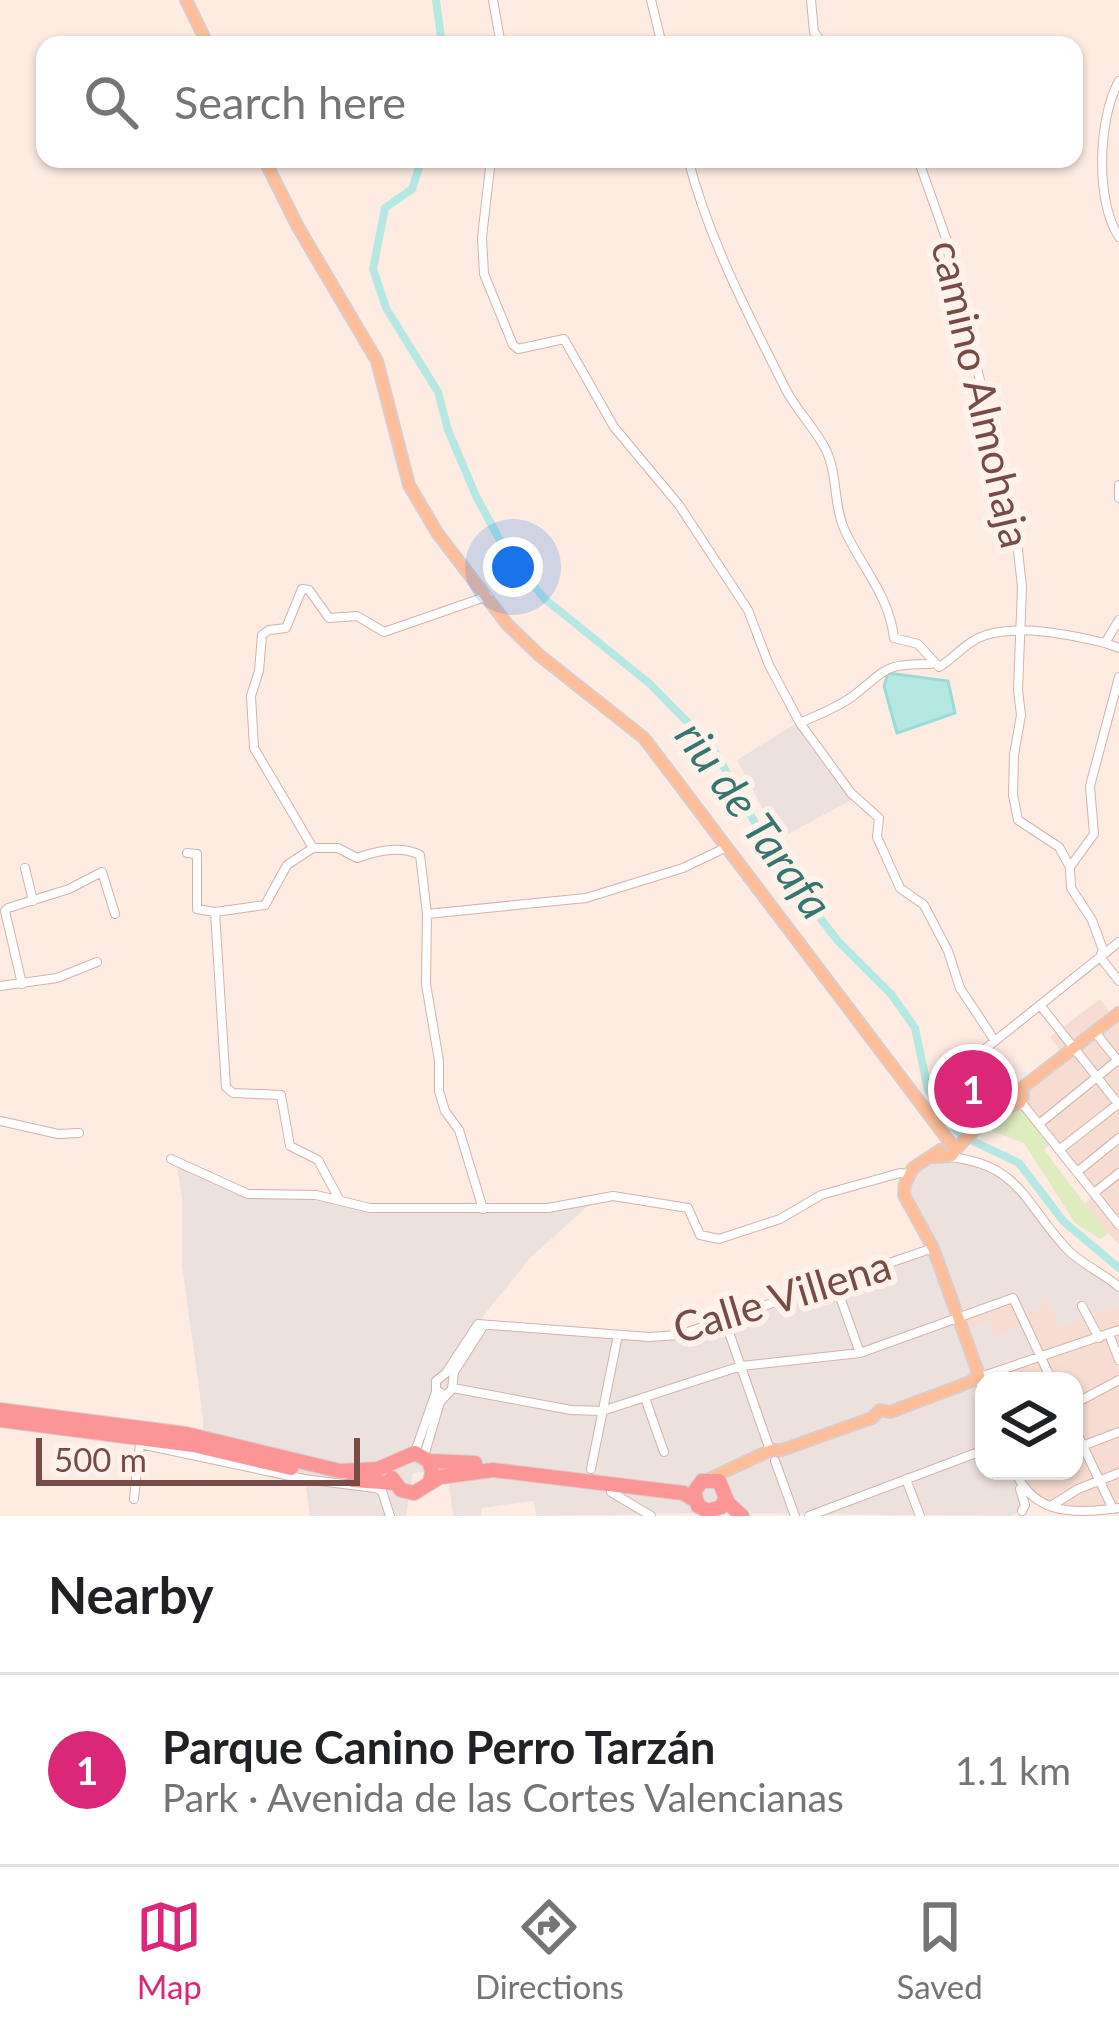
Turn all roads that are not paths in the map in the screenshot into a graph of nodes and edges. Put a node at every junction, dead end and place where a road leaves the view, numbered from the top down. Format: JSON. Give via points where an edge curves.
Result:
{"nodes":[{"id":1,"x":186,"y":0,"type":"edge"},
{"id":2,"x":493,"y":0,"type":"edge"},
{"id":3,"x":651,"y":0,"type":"edge"},
{"id":4,"x":811,"y":0,"type":"edge"},
{"id":5,"x":204,"y":36,"type":"edge"},
{"id":6,"x":499,"y":36,"type":"edge"},
{"id":7,"x":660,"y":36,"type":"edge"},
{"id":8,"x":817,"y":36,"type":"edge"},
{"id":9,"x":1119,"y":81,"type":"edge"},
{"id":10,"x":268,"y":168,"type":"edge"},
{"id":11,"x":489,"y":168,"type":"edge"},
{"id":12,"x":691,"y":168,"type":"edge"},
{"id":13,"x":921,"y":168,"type":"edge"},
{"id":14,"x":1119,"y":237,"type":"edge"},
{"id":15,"x":1119,"y":485,"type":"edge"},
{"id":16,"x":1119,"y":497,"type":"edge"},
{"id":17,"x":488,"y":596,"type":"junction"},
{"id":18,"x":1119,"y":620,"type":"edge"},
{"id":19,"x":1021,"y":631,"type":"junction"},
{"id":20,"x":1105,"y":643,"type":"junction"},
{"id":21,"x":1119,"y":647,"type":"edge"},
{"id":22,"x":932,"y":664,"type":"junction"},
{"id":23,"x":1119,"y":677,"type":"edge"},
{"id":24,"x":800,"y":723,"type":"junction"},
{"id":25,"x":727,"y":847,"type":"junction"},
{"id":26,"x":313,"y":848,"type":"junction"},
{"id":27,"x":188,"y":853,"type":"dead end"},
{"id":28,"x":1070,"y":867,"type":"junction"},
{"id":29,"x":25,"y":868,"type":"dead end"},
{"id":30,"x":33,"y":901,"type":"junction"},
{"id":31,"x":215,"y":912,"type":"junction"},
{"id":32,"x":115,"y":914,"type":"dead end"},
{"id":33,"x":427,"y":914,"type":"junction"},
{"id":34,"x":1119,"y":942,"type":"edge"},
{"id":35,"x":1100,"y":957,"type":"junction"},
{"id":36,"x":97,"y":962,"type":"dead end"},
{"id":37,"x":1119,"y":982,"type":"edge"},
{"id":38,"x":22,"y":984,"type":"junction"},
{"id":39,"x":0,"y":986,"type":"edge"},
{"id":40,"x":1040,"y":1005,"type":"junction"},
{"id":41,"x":1119,"y":1014,"type":"edge"},
{"id":42,"x":1096,"y":1033,"type":"junction"},
{"id":43,"x":995,"y":1041,"type":"junction"},
{"id":44,"x":1075,"y":1049,"type":"junction"},
{"id":45,"x":1118,"y":1061,"type":"edge"},
{"id":46,"x":1097,"y":1077,"type":"junction"},
{"id":47,"x":1016,"y":1097,"type":"junction"},
{"id":48,"x":1119,"y":1104,"type":"edge"},
{"id":49,"x":0,"y":1121,"type":"edge"},
{"id":50,"x":1039,"y":1124,"type":"junction"},
{"id":51,"x":79,"y":1133,"type":"dead end"},
{"id":52,"x":1119,"y":1138,"type":"edge"},
{"id":53,"x":948,"y":1149,"type":"junction"},
{"id":54,"x":1060,"y":1150,"type":"junction"},
{"id":55,"x":171,"y":1159,"type":"dead end"},
{"id":56,"x":1077,"y":1172,"type":"junction"},
{"id":57,"x":909,"y":1174,"type":"junction"},
{"id":58,"x":1119,"y":1174,"type":"edge"},
{"id":59,"x":1094,"y":1193,"type":"junction"},
{"id":60,"x":340,"y":1201,"type":"junction"},
{"id":61,"x":483,"y":1209,"type":"junction"},
{"id":62,"x":1119,"y":1225,"type":"edge"},
{"id":63,"x":933,"y":1248,"type":"junction"},
{"id":64,"x":835,"y":1283,"type":"junction"},
{"id":65,"x":1119,"y":1285,"type":"edge"},
{"id":66,"x":1082,"y":1306,"type":"dead end"},
{"id":67,"x":958,"y":1318,"type":"junction"},
{"id":68,"x":725,"y":1322,"type":"junction"},
{"id":69,"x":618,"y":1334,"type":"junction"},
{"id":70,"x":1109,"y":1335,"type":"edge"},
{"id":71,"x":860,"y":1353,"type":"junction"},
{"id":72,"x":1042,"y":1358,"type":"junction"},
{"id":73,"x":1119,"y":1360,"type":"edge"},
{"id":74,"x":741,"y":1366,"type":"junction"},
{"id":75,"x":977,"y":1372,"type":"edge"},
{"id":76,"x":1006,"y":1372,"type":"edge"},
{"id":77,"x":1048,"y":1372,"type":"edge"},
{"id":78,"x":1119,"y":1379,"type":"edge"},
{"id":79,"x":975,"y":1384,"type":"edge"},
{"id":80,"x":445,"y":1386,"type":"junction"},
{"id":81,"x":645,"y":1398,"type":"junction"},
{"id":82,"x":1083,"y":1399,"type":"edge"},
{"id":83,"x":0,"y":1410,"type":"edge"},
{"id":84,"x":602,"y":1411,"type":"junction"},
{"id":85,"x":0,"y":1420,"type":"edge"},
{"id":86,"x":1119,"y":1432,"type":"edge"},
{"id":87,"x":83,"y":1437,"type":"dead end"},
{"id":88,"x":140,"y":1444,"type":"junction"},
{"id":89,"x":1083,"y":1445,"type":"edge"},
{"id":90,"x":664,"y":1452,"type":"dead end"},
{"id":91,"x":975,"y":1453,"type":"edge"},
{"id":92,"x":1083,"y":1455,"type":"edge"},
{"id":93,"x":772,"y":1456,"type":"junction"},
{"id":94,"x":422,"y":1457,"type":"junction"},
{"id":95,"x":395,"y":1462,"type":"junction"},
{"id":96,"x":591,"y":1468,"type":"dead end"},
{"id":97,"x":1119,"y":1473,"type":"edge"},
{"id":98,"x":906,"y":1479,"type":"junction"},
{"id":99,"x":705,"y":1480,"type":"junction"},
{"id":100,"x":1018,"y":1480,"type":"edge"},
{"id":101,"x":1023,"y":1480,"type":"edge"},
{"id":102,"x":1100,"y":1481,"type":"junction"},
{"id":103,"x":395,"y":1483,"type":"junction"},
{"id":104,"x":430,"y":1483,"type":"junction"},
{"id":105,"x":611,"y":1492,"type":"dead end"},
{"id":106,"x":134,"y":1499,"type":"dead end"},
{"id":107,"x":711,"y":1506,"type":"edge"},
{"id":108,"x":1045,"y":1506,"type":"junction"},
{"id":109,"x":1116,"y":1509,"type":"edge"},
{"id":110,"x":1022,"y":1511,"type":"junction"},
{"id":111,"x":390,"y":1516,"type":"edge"},
{"id":112,"x":651,"y":1516,"type":"edge"},
{"id":113,"x":738,"y":1516,"type":"edge"},
{"id":114,"x":795,"y":1516,"type":"edge"},
{"id":115,"x":809,"y":1516,"type":"edge"},
{"id":116,"x":920,"y":1516,"type":"edge"},
{"id":117,"x":1009,"y":1516,"type":"edge"}],
"edges":[{"from":1,"to":5,"type":"main road"},
{"from":2,"to":6,"type":"street"},
{"from":3,"to":7,"type":"street"},
{"from":4,"to":8,"type":"street"},
{"from":9,"to":14,"type":"street","via":[[1102,168],[1108,218]]},
{"from":10,"to":17,"type":"main road","via":[[377,361],[409,485]]},
{"from":11,"to":24,"type":"street","via":[[484,274],[513,345],[564,339],[614,428],[680,505],[748,610]]},
{"from":12,"to":22,"type":"street","via":[[750,324],[825,448],[840,518],[886,598],[894,638],[918,644]]},
{"from":13,"to":19,"type":"street","name":"camino Almohaja","via":[[992,431],[993,470],[1016,524]]},
{"from":15,"to":16,"type":"street"},
{"from":17,"to":25,"type":"main road","via":[[539,655],[644,738]]},
{"from":17,"to":26,"type":"street","via":[[384,632],[350,614],[329,618],[305,588],[286,628],[262,635],[250,696],[254,748]]},
{"from":18,"to":20,"type":"street"},
{"from":19,"to":20,"type":"street"},
{"from":19,"to":22,"type":"street","via":[[986,634],[946,664]]},
{"from":19,"to":28,"type":"street","name":"camino Almohaja","via":[[1015,808]]},
{"from":20,"to":21,"type":"street"},
{"from":22,"to":24,"type":"street","via":[[896,664]]},
{"from":23,"to":28,"type":"street","via":[[1090,789],[1094,834]]},
{"from":24,"to":43,"type":"street","via":[[850,793],[879,818],[880,845],[899,888],[924,905],[965,999]]},
{"from":25,"to":33,"type":"street","via":[[586,898]]},
{"from":25,"to":53,"type":"main road"},
{"from":26,"to":31,"type":"street","via":[[286,865],[265,904]]},
{"from":26,"to":33,"type":"street","via":[[357,858],[416,852]]},
{"from":27,"to":31,"type":"street","via":[[197,854],[197,909]]},
{"from":28,"to":35,"type":"street","name":"camino Almohaja"},
{"from":29,"to":30,"type":"street"},
{"from":30,"to":32,"type":"street","via":[[102,872]]},
{"from":30,"to":38,"type":"street","via":[[5,911]]},
{"from":31,"to":60,"type":"street","via":[[226,1088],[281,1096],[290,1146],[318,1160]]},
{"from":33,"to":61,"type":"street","via":[[439,1091]]},
{"from":34,"to":35,"type":"street"},
{"from":35,"to":37,"type":"street","name":"camino Almohaja"},
{"from":35,"to":40,"type":"street"},
{"from":36,"to":38,"type":"street"},
{"from":38,"to":39,"type":"street"},
{"from":40,"to":43,"type":"street"},
{"from":40,"to":44,"type":"street"},
{"from":41,"to":42,"type":"main road"},
{"from":42,"to":44,"type":"main road"},
{"from":42,"to":45,"type":"street"},
{"from":43,"to":47,"type":"street","via":[[980,1053]]},
{"from":44,"to":46,"type":"street"},
{"from":44,"to":47,"type":"main road"},
{"from":45,"to":46,"type":"street"},
{"from":46,"to":48,"type":"street"},
{"from":46,"to":50,"type":"street"},
{"from":47,"to":50,"type":"street"},
{"from":47,"to":53,"type":"main road"},
{"from":48,"to":54,"type":"street"},
{"from":49,"to":51,"type":"street"},
{"from":50,"to":54,"type":"street"},
{"from":52,"to":56,"type":"street"},
{"from":53,"to":57,"type":"main road"},
{"from":53,"to":65,"type":"street","via":[[1013,1176],[1071,1250]]},
{"from":54,"to":56,"type":"street"},
{"from":55,"to":60,"type":"street","via":[[248,1194]]},
{"from":56,"to":59,"type":"street"},
{"from":57,"to":61,"type":"street","via":[[821,1195],[754,1230],[710,1240],[688,1208],[672,1204],[613,1196]]},
{"from":57,"to":63,"type":"main road","via":[[907,1204]]},
{"from":58,"to":59,"type":"street"},
{"from":59,"to":62,"type":"street"},
{"from":60,"to":61,"type":"street"},
{"from":63,"to":64,"type":"street","name":"Calle Villena"},
{"from":63,"to":67,"type":"main road"},
{"from":64,"to":68,"type":"street","name":"Calle Villena"},
{"from":64,"to":71,"type":"street"},
{"from":66,"to":70,"type":"street"},
{"from":67,"to":71,"type":"street"},
{"from":67,"to":72,"type":"street","via":[[1013,1298]]},
{"from":67,"to":75,"type":"main road"},
{"from":68,"to":69,"type":"street","name":"Calle Villena","via":[[679,1335]]},
{"from":68,"to":74,"type":"street"},
{"from":69,"to":80,"type":"street","name":"Calle Villena","via":[[473,1326]]},
{"from":69,"to":84,"type":"street"},
{"from":70,"to":72,"type":"street"},
{"from":70,"to":73,"type":"street"},
{"from":71,"to":74,"type":"street"},
{"from":72,"to":76,"type":"street"},
{"from":72,"to":77,"type":"street"},
{"from":74,"to":81,"type":"street"},
{"from":74,"to":93,"type":"street"},
{"from":78,"to":82,"type":"street"},
{"from":79,"to":93,"type":"main road"},
{"from":80,"to":84,"type":"street"},
{"from":80,"to":94,"type":"street"},
{"from":81,"to":84,"type":"street"},
{"from":81,"to":90,"type":"street"},
{"from":83,"to":95,"type":"highway","via":[[186,1434],[340,1472]]},
{"from":84,"to":96,"type":"street"},
{"from":85,"to":103,"type":"highway"},
{"from":86,"to":89,"type":"street"},
{"from":87,"to":88,"type":"street"},
{"from":88,"to":106,"type":"street"},
{"from":88,"to":111,"type":"street","via":[[376,1488]]},
{"from":91,"to":98,"type":"street"},
{"from":92,"to":102,"type":"street"},
{"from":93,"to":99,"type":"main road"},
{"from":93,"to":107,"type":"main road","via":[[731,1473]]},
{"from":93,"to":114,"type":"street"},
{"from":94,"to":95,"type":"highway"},
{"from":94,"to":99,"type":"highway","via":[[674,1486]]},
{"from":94,"to":104,"type":"highway"},
{"from":95,"to":103,"type":"highway"},
{"from":97,"to":102,"type":"street"},
{"from":98,"to":115,"type":"street"},
{"from":98,"to":116,"type":"street"},
{"from":99,"to":107,"type":"highway"},
{"from":99,"to":107,"type":"highway"},
{"from":100,"to":110,"type":"street"},
{"from":101,"to":108,"type":"street"},
{"from":102,"to":108,"type":"street"},
{"from":102,"to":109,"type":"street"},
{"from":103,"to":104,"type":"highway","via":[[414,1493]]},
{"from":104,"to":107,"type":"highway","via":[[494,1470],[676,1492]]},
{"from":105,"to":112,"type":"street"},
{"from":107,"to":113,"type":"highway"},
{"from":108,"to":109,"type":"street"},
{"from":108,"to":110,"type":"street"},
{"from":110,"to":117,"type":"street"}]}
